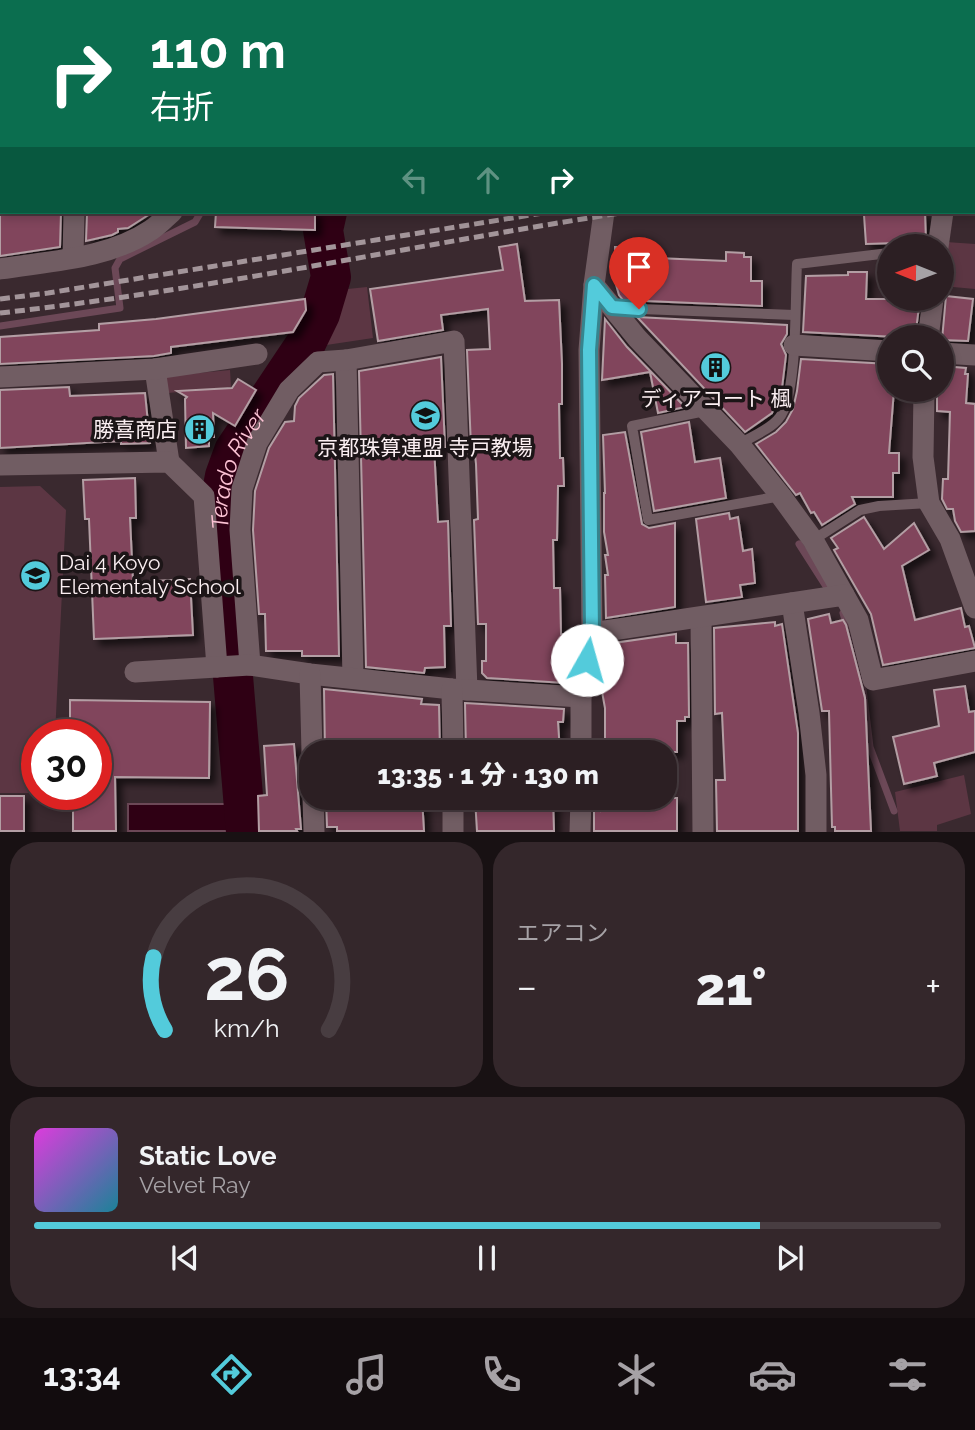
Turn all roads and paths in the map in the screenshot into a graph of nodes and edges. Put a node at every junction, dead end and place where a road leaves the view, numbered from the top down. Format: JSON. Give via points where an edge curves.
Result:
{"nodes":[{"id":1,"x":74,"y":214,"type":"edge"},
{"id":2,"x":170,"y":214,"type":"edge"},
{"id":3,"x":604,"y":214,"type":"edge"},
{"id":4,"x":943,"y":214,"type":"edge"},
{"id":5,"x":940,"y":234,"type":"edge"},
{"id":6,"x":877,"y":254,"type":"edge"},
{"id":7,"x":73,"y":257,"type":"junction"},
{"id":8,"x":0,"y":269,"type":"edge"},
{"id":9,"x":594,"y":285,"type":"junction"},
{"id":10,"x":612,"y":307,"type":"junction"},
{"id":11,"x":794,"y":315,"type":"junction"},
{"id":12,"x":794,"y":345,"type":"junction"},
{"id":13,"x":877,"y":350,"type":"edge"},
{"id":14,"x":257,"y":354,"type":"dead end"},
{"id":15,"x":954,"y":354,"type":"edge"},
{"id":16,"x":975,"y":355,"type":"edge"},
{"id":17,"x":346,"y":360,"type":"junction"},
{"id":18,"x":155,"y":369,"type":"junction"},
{"id":19,"x":0,"y":377,"type":"edge"},
{"id":20,"x":924,"y":402,"type":"edge"},
{"id":21,"x":705,"y":411,"type":"junction"},
{"id":22,"x":739,"y":444,"type":"junction"},
{"id":23,"x":169,"y":462,"type":"junction"},
{"id":24,"x":0,"y":465,"type":"edge"},
{"id":25,"x":782,"y":496,"type":"junction"},
{"id":26,"x":929,"y":503,"type":"junction"},
{"id":27,"x":813,"y":540,"type":"junction"},
{"id":28,"x":844,"y":595,"type":"junction"},
{"id":29,"x":792,"y":603,"type":"junction"},
{"id":30,"x":974,"y":603,"type":"edge"},
{"id":31,"x":701,"y":618,"type":"junction"},
{"id":32,"x":592,"y":633,"type":"junction"},
{"id":33,"x":975,"y":661,"type":"edge"},
{"id":34,"x":233,"y":666,"type":"junction"},
{"id":35,"x":135,"y":672,"type":"dead end"},
{"id":36,"x":310,"y":674,"type":"junction"},
{"id":37,"x":353,"y":678,"type":"junction"},
{"id":38,"x":460,"y":689,"type":"junction"},
{"id":39,"x":582,"y":697,"type":"junction"},
{"id":40,"x":312,"y":740,"type":"edge"},
{"id":41,"x":454,"y":740,"type":"edge"},
{"id":42,"x":581,"y":740,"type":"edge"},
{"id":43,"x":313,"y":810,"type":"edge"},
{"id":44,"x":453,"y":810,"type":"edge"},
{"id":45,"x":581,"y":810,"type":"edge"},
{"id":46,"x":314,"y":831,"type":"edge"},
{"id":47,"x":453,"y":831,"type":"edge"},
{"id":48,"x":580,"y":831,"type":"edge"},
{"id":49,"x":703,"y":831,"type":"edge"},
{"id":50,"x":816,"y":831,"type":"edge"}],
"edges":[{"from":1,"to":7,"type":"street"},
{"from":2,"to":7,"type":"street","via":[[120,246]]},
{"from":3,"to":9,"type":"street"},
{"from":4,"to":5,"type":"street"},
{"from":6,"to":11,"type":"lane","via":[[797,264]]},
{"from":7,"to":8,"type":"street"},
{"from":9,"to":10,"type":"street"},
{"from":9,"to":32,"type":"street","via":[[589,350]]},
{"from":10,"to":11,"type":"lane"},
{"from":10,"to":21,"type":"street"},
{"from":11,"to":12,"type":"lane"},
{"from":12,"to":13,"type":"street"},
{"from":12,"to":22,"type":"lane","via":[[786,407],[779,419]]},
{"from":14,"to":18,"type":"street"},
{"from":15,"to":16,"type":"street"},
{"from":17,"to":34,"type":"street","via":[[318,362],[289,390],[257,443],[242,489]]},
{"from":17,"to":37,"type":"street"},
{"from":17,"to":38,"type":"street","via":[[454,341]]},
{"from":18,"to":19,"type":"street"},
{"from":18,"to":23,"type":"street"},
{"from":20,"to":26,"type":"street","via":[[923,457]]},
{"from":21,"to":22,"type":"street"},
{"from":21,"to":25,"type":"lane","via":[[632,426],[648,520]]},
{"from":22,"to":25,"type":"street"},
{"from":23,"to":24,"type":"street"},
{"from":23,"to":34,"type":"street","via":[[204,496]]},
{"from":25,"to":27,"type":"street"},
{"from":26,"to":27,"type":"lane","via":[[860,510]]},
{"from":26,"to":30,"type":"street","via":[[950,539]]},
{"from":27,"to":28,"type":"street"},
{"from":28,"to":29,"type":"street"},
{"from":28,"to":33,"type":"street","via":[[858,620],[873,680]]},
{"from":29,"to":31,"type":"street"},
{"from":29,"to":50,"type":"street","via":[[816,775]]},
{"from":31,"to":32,"type":"street"},
{"from":31,"to":49,"type":"street"},
{"from":32,"to":39,"type":"street"},
{"from":34,"to":35,"type":"street"},
{"from":34,"to":36,"type":"street"},
{"from":36,"to":37,"type":"street"},
{"from":36,"to":40,"type":"street"},
{"from":37,"to":38,"type":"street"},
{"from":38,"to":39,"type":"street"},
{"from":38,"to":41,"type":"street"},
{"from":39,"to":42,"type":"street"},
{"from":43,"to":46,"type":"street"},
{"from":44,"to":47,"type":"street"},
{"from":45,"to":48,"type":"street"}]}
